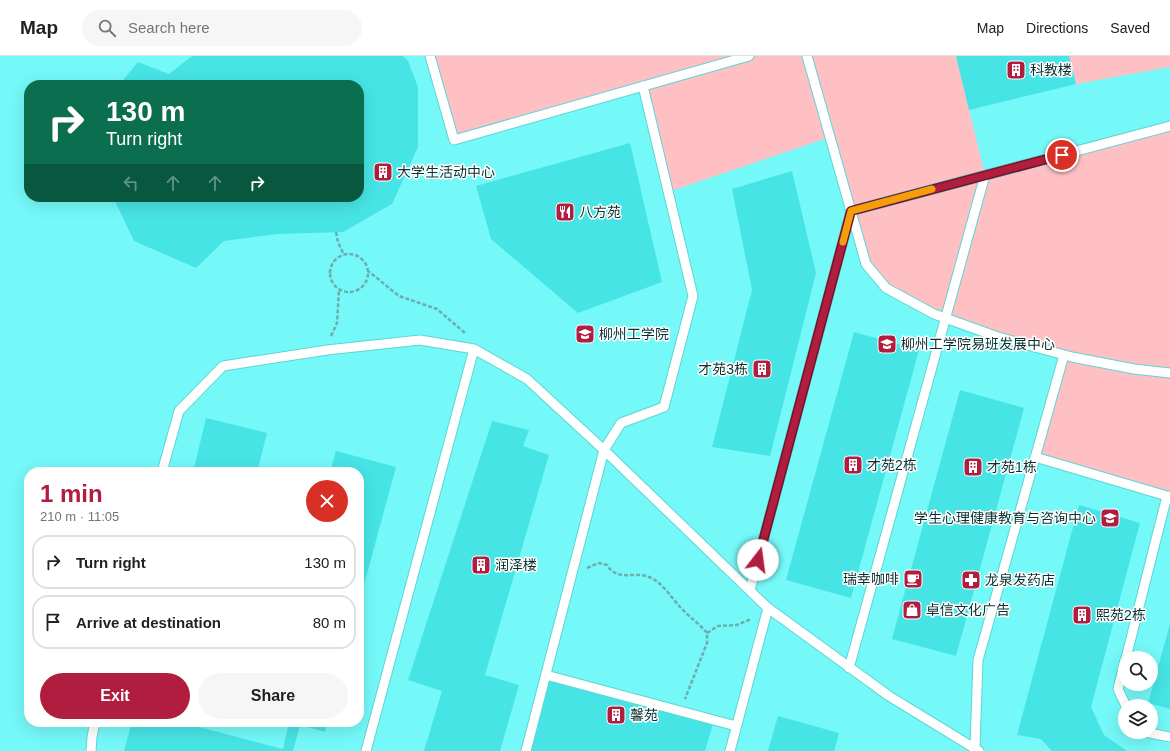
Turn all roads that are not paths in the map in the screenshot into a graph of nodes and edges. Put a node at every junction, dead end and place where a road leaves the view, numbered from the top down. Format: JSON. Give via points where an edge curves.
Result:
{"nodes":[{"id":1,"x":430,"y":56,"type":"edge"},
{"id":2,"x":749,"y":56,"type":"edge"},
{"id":3,"x":807,"y":56,"type":"edge"},
{"id":4,"x":643,"y":86,"type":"junction"},
{"id":5,"x":1170,"y":126,"type":"edge"},
{"id":6,"x":985,"y":175,"type":"junction"},
{"id":7,"x":851,"y":211,"type":"junction"},
{"id":8,"x":946,"y":318,"type":"junction"},
{"id":9,"x":474,"y":349,"type":"junction"},
{"id":10,"x":1064,"y":355,"type":"junction"},
{"id":11,"x":1170,"y":373,"type":"edge"},
{"id":12,"x":604,"y":450,"type":"junction"},
{"id":13,"x":1035,"y":456,"type":"junction"},
{"id":14,"x":163,"y":467,"type":"edge"},
{"id":15,"x":1169,"y":496,"type":"edge"},
{"id":16,"x":750,"y":590,"type":"junction"},
{"id":17,"x":768,"y":608,"type":"junction"},
{"id":18,"x":1127,"y":651,"type":"edge"},
{"id":19,"x":850,"y":668,"type":"junction"},
{"id":20,"x":546,"y":675,"type":"junction"},
{"id":21,"x":736,"y":726,"type":"junction"},
{"id":22,"x":94,"y":727,"type":"edge"},
{"id":23,"x":1158,"y":735,"type":"edge"},
{"id":24,"x":1170,"y":737,"type":"edge"},
{"id":25,"x":977,"y":749,"type":"edge"},
{"id":26,"x":91,"y":751,"type":"edge"},
{"id":27,"x":366,"y":751,"type":"edge"},
{"id":28,"x":526,"y":751,"type":"edge"},
{"id":29,"x":730,"y":751,"type":"edge"}],
"edges":[{"from":1,"to":4,"type":"lane","via":[[454,140]]},
{"from":2,"to":4,"type":"lane"},
{"from":3,"to":7,"type":"lane"},
{"from":4,"to":12,"type":"lane","via":[[693,296],[664,407],[620,423]]},
{"from":5,"to":6,"type":"lane"},
{"from":6,"to":7,"type":"lane"},
{"from":6,"to":8,"type":"lane"},
{"from":7,"to":8,"type":"lane","via":[[866,264],[886,288]]},
{"from":7,"to":16,"type":"lane"},
{"from":8,"to":10,"type":"lane","via":[[998,337]]},
{"from":8,"to":19,"type":"lane"},
{"from":9,"to":12,"type":"lane","via":[[526,379]]},
{"from":9,"to":14,"type":"lane","via":[[420,340],[327,350],[224,366],[179,411]]},
{"from":9,"to":27,"type":"lane"},
{"from":10,"to":11,"type":"lane","via":[[1134,369]]},
{"from":10,"to":13,"type":"lane"},
{"from":12,"to":16,"type":"lane"},
{"from":12,"to":20,"type":"lane"},
{"from":13,"to":15,"type":"lane"},
{"from":13,"to":25,"type":"lane","via":[[978,660]]},
{"from":15,"to":18,"type":"lane"},
{"from":16,"to":17,"type":"lane"},
{"from":17,"to":19,"type":"lane"},
{"from":17,"to":21,"type":"lane"},
{"from":19,"to":25,"type":"lane","via":[[889,696]]},
{"from":20,"to":21,"type":"lane"},
{"from":20,"to":28,"type":"lane"},
{"from":21,"to":29,"type":"lane"},
{"from":22,"to":26,"type":"lane"},
{"from":23,"to":24,"type":"lane"}]}
